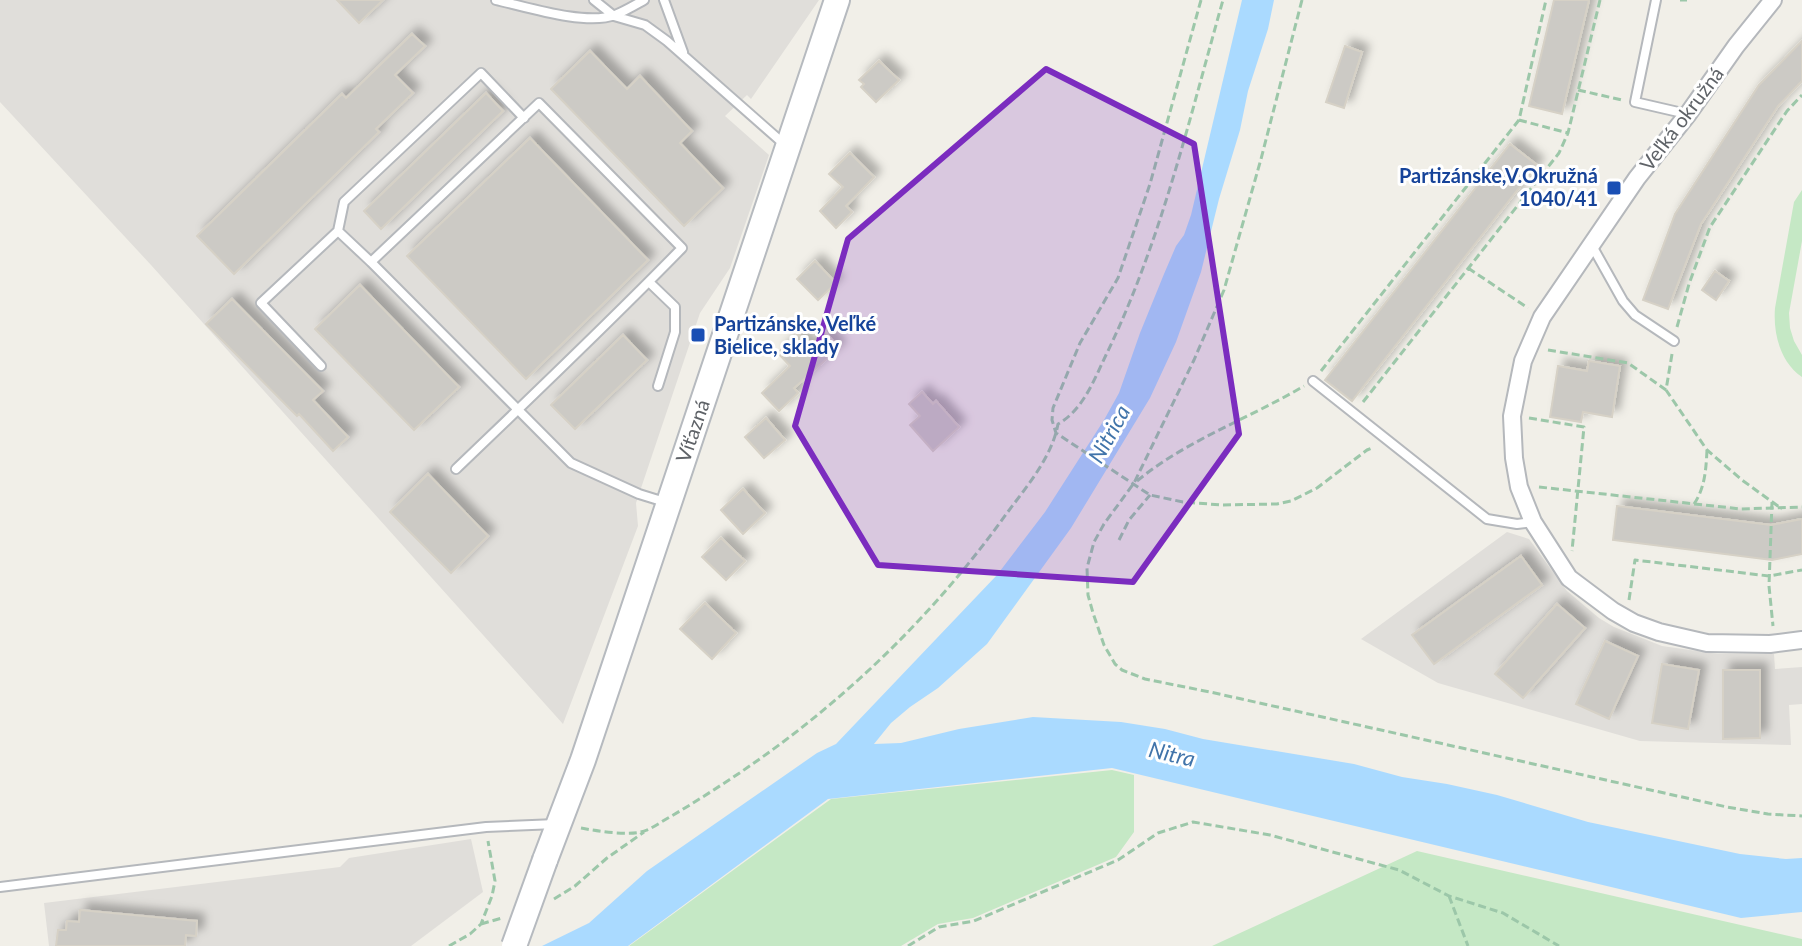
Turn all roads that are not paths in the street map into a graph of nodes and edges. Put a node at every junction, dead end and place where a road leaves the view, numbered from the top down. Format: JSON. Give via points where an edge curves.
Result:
{"nodes":[{"id":1,"x":496,"y":0,"type":"edge"},
{"id":2,"x":594,"y":0,"type":"edge"},
{"id":3,"x":644,"y":0,"type":"edge"},
{"id":4,"x":664,"y":0,"type":"edge"},
{"id":5,"x":837,"y":0,"type":"edge"},
{"id":6,"x":1656,"y":0,"type":"edge"},
{"id":7,"x":1773,"y":0,"type":"edge"},
{"id":8,"x":614,"y":16,"type":"junction"},
{"id":9,"x":685,"y":56,"type":"junction"},
{"id":10,"x":1688,"y":114,"type":"junction"},
{"id":11,"x":524,"y":118,"type":"junction"},
{"id":12,"x":788,"y":147,"type":"junction"},
{"id":13,"x":338,"y":231,"type":"junction"},
{"id":14,"x":1591,"y":243,"type":"junction"},
{"id":15,"x":371,"y":262,"type":"junction"},
{"id":16,"x":649,"y":282,"type":"junction"},
{"id":17,"x":1674,"y":341,"type":"road end"},
{"id":18,"x":321,"y":366,"type":"dead end"},
{"id":19,"x":1313,"y":381,"type":"road end"},
{"id":20,"x":658,"y":386,"type":"dead end"},
{"id":21,"x":516,"y":410,"type":"junction"},
{"id":22,"x":456,"y":469,"type":"dead end"},
{"id":23,"x":669,"y":503,"type":"junction"},
{"id":24,"x":1533,"y":522,"type":"junction"},
{"id":25,"x":1802,"y":640,"type":"edge"},
{"id":26,"x":557,"y":824,"type":"junction"},
{"id":27,"x":0,"y":887,"type":"edge"},
{"id":28,"x":514,"y":946,"type":"edge"}],
"edges":[{"from":1,"to":8,"type":"lane","via":[[571,16]]},
{"from":2,"to":8,"type":"lane"},
{"from":3,"to":8,"type":"lane"},
{"from":4,"to":9,"type":"lane"},
{"from":5,"to":12,"type":"main road","name":"Víťazná"},
{"from":6,"to":10,"type":"lane","via":[[1635,102]]},
{"from":7,"to":10,"type":"street","name":"Veľká okružná"},
{"from":8,"to":9,"type":"lane","via":[[645,25]]},
{"from":9,"to":12,"type":"lane"},
{"from":10,"to":14,"type":"street","name":"Veľká okružná"},
{"from":11,"to":13,"type":"lane","via":[[481,73],[344,202]]},
{"from":11,"to":15,"type":"lane"},
{"from":11,"to":16,"type":"lane","via":[[539,103],[682,248]]},
{"from":12,"to":23,"type":"main road","name":"Víťazná"},
{"from":13,"to":15,"type":"lane"},
{"from":13,"to":18,"type":"lane","via":[[261,303]]},
{"from":14,"to":17,"type":"lane","via":[[1629,308]]},
{"from":14,"to":24,"type":"street","name":"Veľká okružná","via":[[1542,317],[1523,361],[1512,416],[1514,458]]},
{"from":15,"to":21,"type":"lane"},
{"from":16,"to":20,"type":"lane","via":[[675,307],[675,332]]},
{"from":16,"to":21,"type":"lane"},
{"from":19,"to":24,"type":"lane","via":[[1487,519]]},
{"from":21,"to":22,"type":"lane"},
{"from":21,"to":23,"type":"lane","via":[[571,463]]},
{"from":23,"to":26,"type":"main road","name":"Víťazná"},
{"from":24,"to":25,"type":"street","name":"Veľká okružná","via":[[1569,578],[1634,623],[1707,643]]},
{"from":26,"to":27,"type":"lane","via":[[486,827]]},
{"from":26,"to":28,"type":"main road","name":"Víťazná","bridge":true}]}
